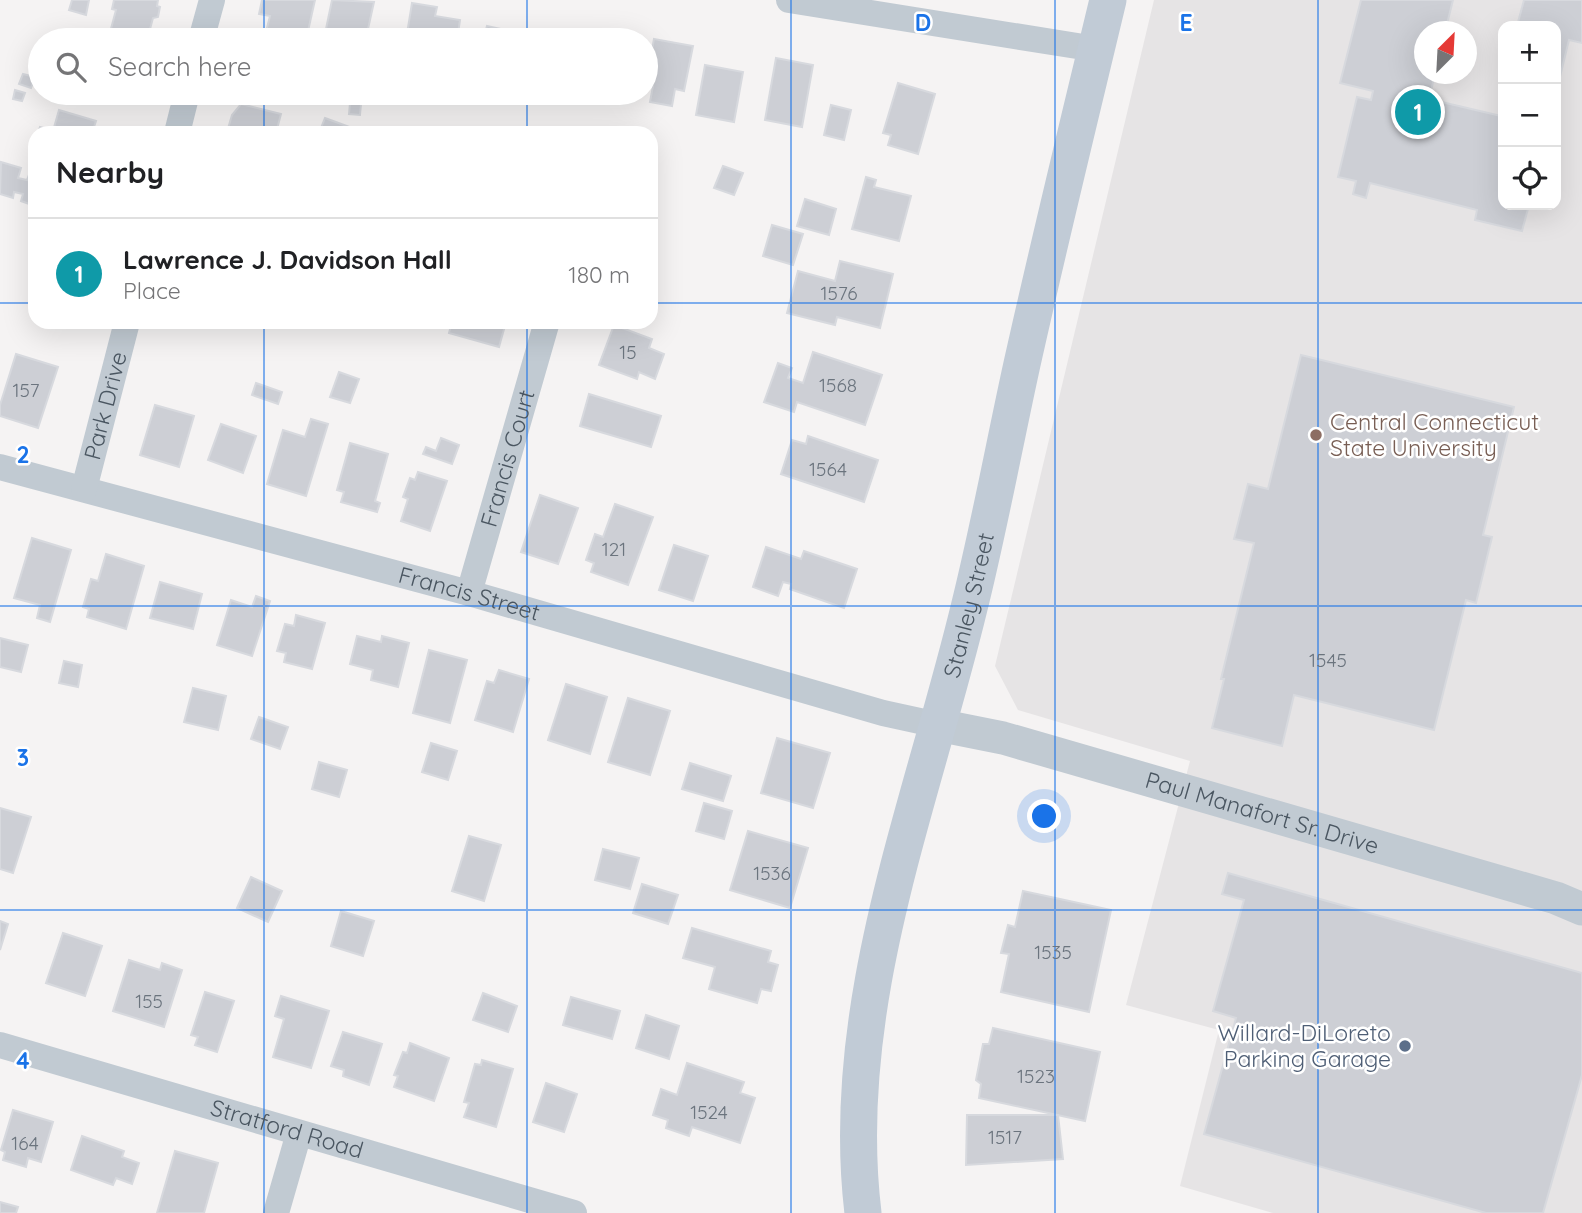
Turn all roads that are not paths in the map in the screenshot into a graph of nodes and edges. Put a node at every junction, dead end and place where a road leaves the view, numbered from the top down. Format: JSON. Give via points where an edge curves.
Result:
{"nodes":[{"id":1,"x":212,"y":0,"type":"edge"},
{"id":2,"x":789,"y":0,"type":"edge"},
{"id":3,"x":1108,"y":0,"type":"edge"},
{"id":4,"x":204,"y":28,"type":"edge"},
{"id":5,"x":1096,"y":49,"type":"junction"},
{"id":6,"x":184,"y":105,"type":"edge"},
{"id":7,"x":179,"y":126,"type":"edge"},
{"id":8,"x":125,"y":329,"type":"edge"},
{"id":9,"x":545,"y":329,"type":"edge"},
{"id":10,"x":0,"y":467,"type":"edge"},
{"id":11,"x":83,"y":489,"type":"junction"},
{"id":12,"x":469,"y":593,"type":"junction"},
{"id":13,"x":938,"y":725,"type":"junction"},
{"id":14,"x":1582,"y":909,"type":"edge"},
{"id":15,"x":0,"y":1045,"type":"edge"},
{"id":16,"x":299,"y":1133,"type":"junction"},
{"id":17,"x":276,"y":1213,"type":"edge"},
{"id":18,"x":574,"y":1213,"type":"edge"},
{"id":19,"x":863,"y":1213,"type":"edge"}],
"edges":[{"from":1,"to":4,"type":"street"},
{"from":2,"to":5,"type":"street"},
{"from":3,"to":5,"type":"main road","name":"Stanley Street"},
{"from":5,"to":13,"type":"main road","name":"Stanley Street","via":[[976,579]]},
{"from":6,"to":7,"type":"street"},
{"from":8,"to":11,"type":"street","name":"Park Drive"},
{"from":9,"to":12,"type":"street","name":"Francis Court"},
{"from":10,"to":11,"type":"street","name":"Francis Street"},
{"from":11,"to":12,"type":"street","name":"Francis Street"},
{"from":12,"to":13,"type":"street","name":"Francis Street"},
{"from":13,"to":14,"type":"street","name":"Paul Manafort Sr. Drive","via":[[1016,742]]},
{"from":13,"to":19,"type":"main road","name":"Stanley Street","via":[[885,923],[868,1013],[858,1115]]},
{"from":15,"to":16,"type":"street","name":"Stratford Road"},
{"from":16,"to":17,"type":"street"},
{"from":16,"to":18,"type":"street","name":"Stratford Road"}]}
